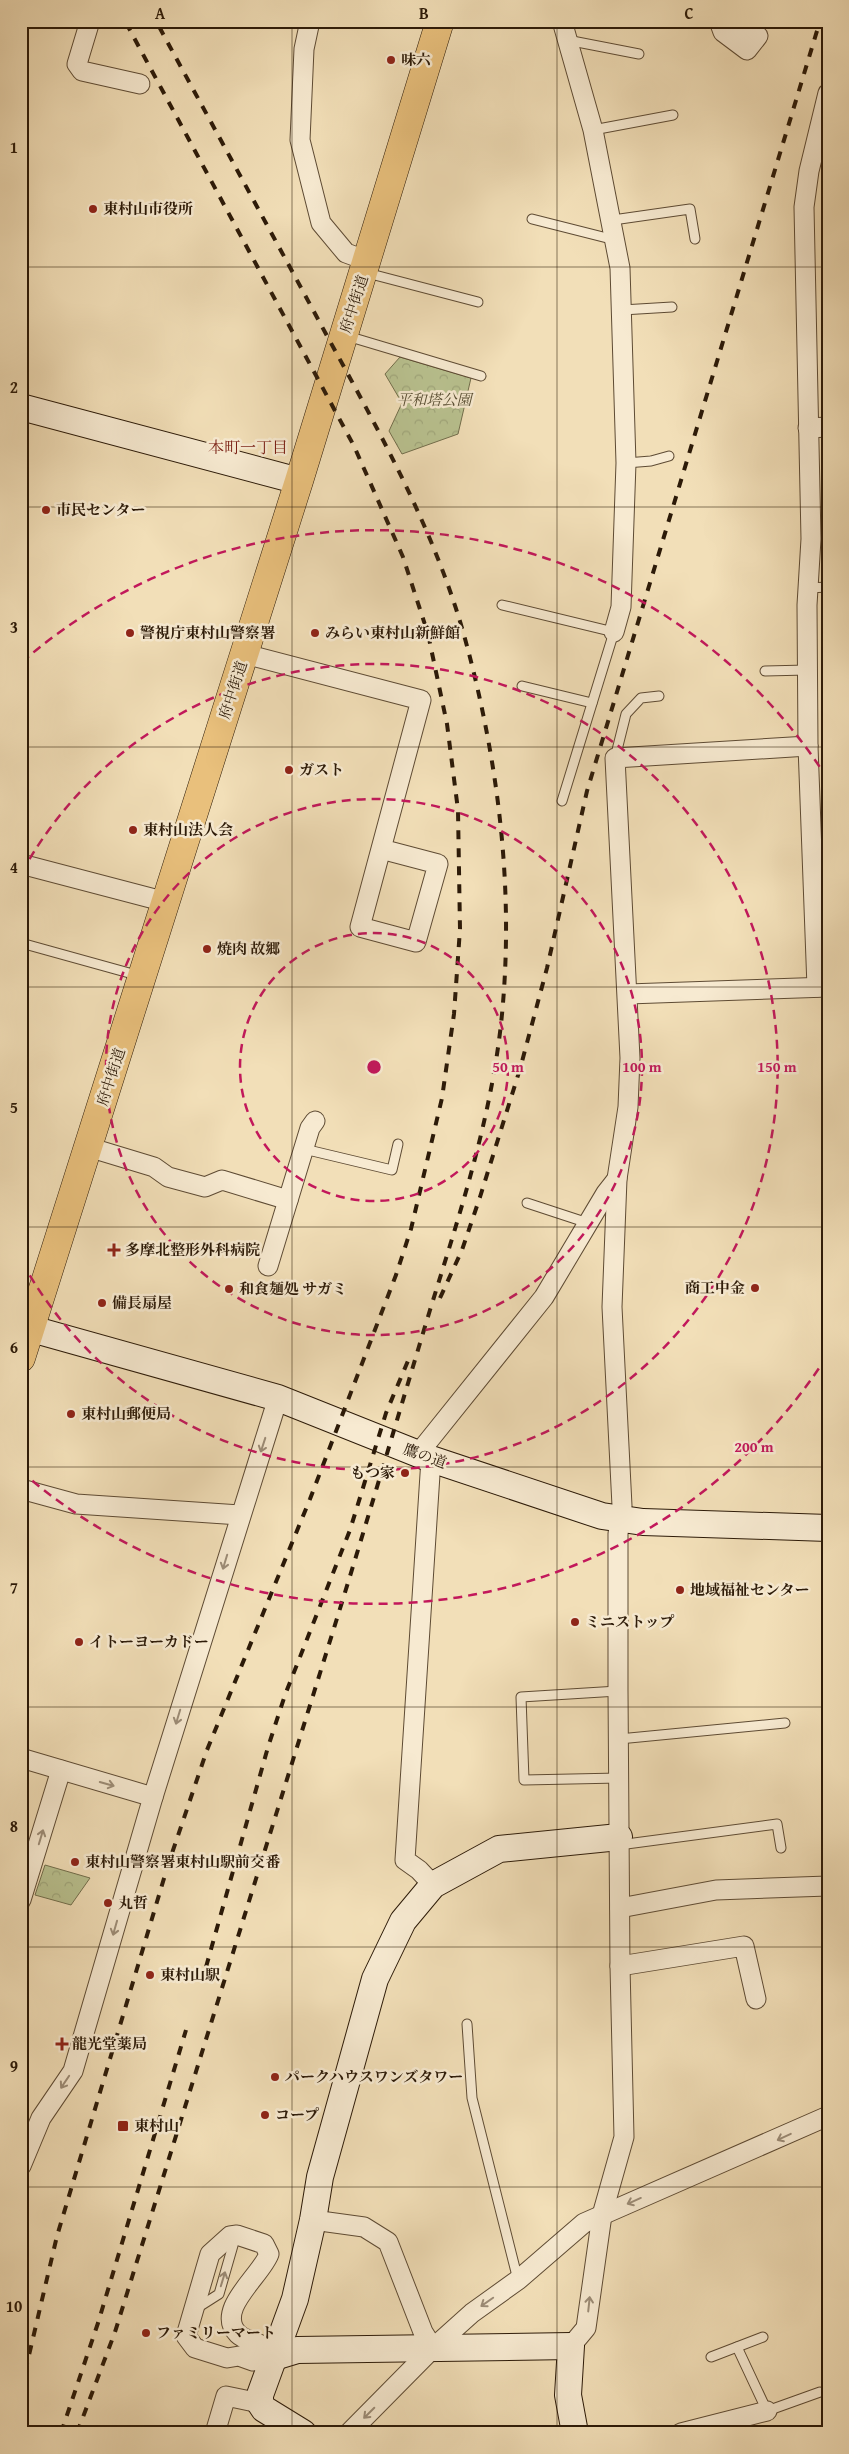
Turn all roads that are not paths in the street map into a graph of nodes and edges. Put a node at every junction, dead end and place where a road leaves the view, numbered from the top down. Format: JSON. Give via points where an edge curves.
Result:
{"nodes":[{"id":1,"x":90,"y":21,"type":"edge"},
{"id":2,"x":310,"y":21,"type":"edge"},
{"id":3,"x":440,"y":21,"type":"edge"},
{"id":4,"x":562,"y":21,"type":"edge"},
{"id":5,"x":718,"y":21,"type":"edge"},
{"id":6,"x":736,"y":21,"type":"edge"},
{"id":7,"x":566,"y":40,"type":"junction"},
{"id":8,"x":639,"y":54,"type":"dead end"},
{"id":9,"x":140,"y":84,"type":"dead end"},
{"id":10,"x":828,"y":93,"type":"edge"},
{"id":11,"x":673,"y":115,"type":"dead end"},
{"id":12,"x":594,"y":130,"type":"junction"},
{"id":13,"x":532,"y":219,"type":"dead end"},
{"id":14,"x":612,"y":220,"type":"junction"},
{"id":15,"x":695,"y":239,"type":"dead end"},
{"id":16,"x":616,"y":240,"type":"junction"},
{"id":17,"x":366,"y":267,"type":"junction"},
{"id":18,"x":478,"y":302,"type":"dead end"},
{"id":19,"x":672,"y":307,"type":"dead end"},
{"id":20,"x":622,"y":310,"type":"junction"},
{"id":21,"x":344,"y":336,"type":"junction"},
{"id":22,"x":481,"y":376,"type":"dead end"},
{"id":23,"x":21,"y":407,"type":"edge"},
{"id":24,"x":828,"y":427,"type":"edge"},
{"id":25,"x":808,"y":428,"type":"junction"},
{"id":26,"x":669,"y":456,"type":"dead end"},
{"id":27,"x":626,"y":463,"type":"junction"},
{"id":28,"x":299,"y":482,"type":"junction"},
{"id":29,"x":828,"y":587,"type":"edge"},
{"id":30,"x":808,"y":588,"type":"junction"},
{"id":31,"x":502,"y":605,"type":"dead end"},
{"id":32,"x":614,"y":632,"type":"junction"},
{"id":33,"x":244,"y":654,"type":"junction"},
{"id":34,"x":807,"y":670,"type":"junction"},
{"id":35,"x":766,"y":672,"type":"dead end"},
{"id":36,"x":522,"y":686,"type":"dead end"},
{"id":37,"x":658,"y":696,"type":"dead end"},
{"id":38,"x":592,"y":703,"type":"junction"},
{"id":39,"x":808,"y":746,"type":"junction"},
{"id":40,"x":615,"y":758,"type":"junction"},
{"id":41,"x":562,"y":801,"type":"dead end"},
{"id":42,"x":381,"y":849,"type":"junction"},
{"id":43,"x":21,"y":864,"type":"edge"},
{"id":44,"x":166,"y":902,"type":"junction"},
{"id":45,"x":21,"y":943,"type":"edge"},
{"id":46,"x":142,"y":977,"type":"junction"},
{"id":47,"x":822,"y":987,"type":"edge"},
{"id":48,"x":628,"y":994,"type":"junction"},
{"id":49,"x":315,"y":1121,"type":"dead end"},
{"id":50,"x":398,"y":1144,"type":"dead end"},
{"id":51,"x":88,"y":1147,"type":"junction"},
{"id":52,"x":304,"y":1149,"type":"junction"},
{"id":53,"x":617,"y":1179,"type":"junction"},
{"id":54,"x":288,"y":1200,"type":"junction"},
{"id":55,"x":527,"y":1203,"type":"dead end"},
{"id":56,"x":588,"y":1223,"type":"junction"},
{"id":57,"x":268,"y":1266,"type":"dead end"},
{"id":58,"x":27,"y":1327,"type":"edge"},
{"id":59,"x":21,"y":1358,"type":"edge"},
{"id":60,"x":278,"y":1398,"type":"junction"},
{"id":61,"x":424,"y":1457,"type":"junction"},
{"id":62,"x":21,"y":1489,"type":"edge"},
{"id":63,"x":240,"y":1515,"type":"junction"},
{"id":64,"x":620,"y":1520,"type":"junction"},
{"id":65,"x":828,"y":1528,"type":"edge"},
{"id":66,"x":618,"y":1691,"type":"junction"},
{"id":67,"x":785,"y":1723,"type":"dead end"},
{"id":68,"x":619,"y":1739,"type":"junction"},
{"id":69,"x":21,"y":1758,"type":"edge"},
{"id":70,"x":61,"y":1770,"type":"junction"},
{"id":71,"x":619,"y":1778,"type":"junction"},
{"id":72,"x":154,"y":1797,"type":"junction"},
{"id":73,"x":619,"y":1841,"type":"junction"},
{"id":74,"x":781,"y":1848,"type":"dead end"},
{"id":75,"x":433,"y":1885,"type":"junction"},
{"id":76,"x":828,"y":1886,"type":"edge"},
{"id":77,"x":21,"y":1900,"type":"edge"},
{"id":78,"x":620,"y":1908,"type":"junction"},
{"id":79,"x":620,"y":1966,"type":"junction"},
{"id":80,"x":756,"y":1999,"type":"dead end"},
{"id":81,"x":467,"y":2024,"type":"dead end"},
{"id":82,"x":828,"y":2116,"type":"edge"},
{"id":83,"x":23,"y":2159,"type":"edge"},
{"id":84,"x":602,"y":2215,"type":"junction"},
{"id":85,"x":313,"y":2220,"type":"junction"},
{"id":86,"x":518,"y":2280,"type":"junction"},
{"id":87,"x":232,"y":2327,"type":"junction"},
{"id":88,"x":763,"y":2337,"type":"dead end"},
{"id":89,"x":571,"y":2346,"type":"junction"},
{"id":90,"x":738,"y":2347,"type":"junction"},
{"id":91,"x":433,"y":2348,"type":"junction"},
{"id":92,"x":217,"y":2356,"type":"junction"},
{"id":93,"x":274,"y":2357,"type":"junction"},
{"id":94,"x":711,"y":2357,"type":"dead end"},
{"id":95,"x":820,"y":2392,"type":"dead end"},
{"id":96,"x":260,"y":2403,"type":"junction"},
{"id":97,"x":767,"y":2411,"type":"junction"},
{"id":98,"x":215,"y":2433,"type":"edge"},
{"id":99,"x":303,"y":2433,"type":"edge"},
{"id":100,"x":349,"y":2433,"type":"edge"},
{"id":101,"x":575,"y":2433,"type":"edge"},
{"id":102,"x":681,"y":2433,"type":"edge"}],
"edges":[{"from":1,"to":9,"type":"street","via":[[77,64],[82,71]]},
{"from":2,"to":17,"type":"street","via":[[304,49],[300,140],[321,223],[346,253]]},
{"from":3,"to":17,"type":"main road","name":"府中街道"},
{"from":4,"to":7,"type":"street"},
{"from":5,"to":6,"type":"street","via":[[723,32],[747,50],[758,36]]},
{"from":7,"to":8,"type":"lane"},
{"from":7,"to":12,"type":"street"},
{"from":10,"to":25,"type":"street","via":[[808,171],[804,207]]},
{"from":11,"to":12,"type":"lane"},
{"from":12,"to":14,"type":"street"},
{"from":13,"to":16,"type":"lane"},
{"from":14,"to":15,"type":"lane","via":[[690,209]]},
{"from":14,"to":16,"type":"street"},
{"from":16,"to":20,"type":"street"},
{"from":17,"to":18,"type":"lane"},
{"from":17,"to":21,"type":"main road","name":"府中街道"},
{"from":19,"to":20,"type":"lane"},
{"from":20,"to":27,"type":"street"},
{"from":21,"to":22,"type":"lane"},
{"from":21,"to":28,"type":"main road","name":"府中街道"},
{"from":23,"to":28,"type":"street"},
{"from":24,"to":25,"type":"street"},
{"from":25,"to":30,"type":"street","via":[[811,539]]},
{"from":26,"to":27,"type":"lane"},
{"from":27,"to":32,"type":"street","via":[[620,607]]},
{"from":28,"to":33,"type":"main road","name":"府中街道"},
{"from":29,"to":30,"type":"lane"},
{"from":30,"to":34,"type":"street"},
{"from":31,"to":32,"type":"lane"},
{"from":32,"to":38,"type":"lane"},
{"from":33,"to":42,"type":"street","via":[[421,700]]},
{"from":33,"to":44,"type":"main road","name":"府中街道"},
{"from":34,"to":35,"type":"lane"},
{"from":34,"to":39,"type":"street"},
{"from":36,"to":38,"type":"lane"},
{"from":37,"to":40,"type":"lane","via":[[641,698],[626,714]]},
{"from":38,"to":41,"type":"lane"},
{"from":39,"to":40,"type":"street"},
{"from":39,"to":47,"type":"street"},
{"from":40,"to":48,"type":"street"},
{"from":42,"to":42,"type":"street","via":[[360,927],[416,942],[438,864]]},
{"from":43,"to":44,"type":"street"},
{"from":44,"to":46,"type":"main road","name":"府中街道"},
{"from":45,"to":46,"type":"lane"},
{"from":46,"to":51,"type":"main road","name":"府中街道"},
{"from":47,"to":48,"type":"street"},
{"from":48,"to":53,"type":"street","via":[[628,1106]]},
{"from":49,"to":52,"type":"street"},
{"from":50,"to":52,"type":"lane","via":[[392,1170]]},
{"from":51,"to":54,"type":"street","via":[[154,1168],[168,1177],[205,1187],[222,1180]]},
{"from":51,"to":58,"type":"main road","name":"府中街道"},
{"from":52,"to":54,"type":"street"},
{"from":53,"to":56,"type":"street"},
{"from":53,"to":64,"type":"street","via":[[612,1307],[622,1506]]},
{"from":54,"to":57,"type":"street"},
{"from":55,"to":56,"type":"lane"},
{"from":56,"to":61,"type":"street","via":[[544,1297]]},
{"from":58,"to":59,"type":"main road","name":"府中街道"},
{"from":58,"to":60,"type":"street","name":"鷹の道"},
{"from":60,"to":61,"type":"street","name":"鷹の道"},
{"from":60,"to":63,"type":"street","one_way":true},
{"from":61,"to":64,"type":"street","name":"鷹の道"},
{"from":61,"to":75,"type":"street","via":[[405,1860]]},
{"from":62,"to":63,"type":"street","via":[[76,1504]]},
{"from":63,"to":72,"type":"street","one_way":true},
{"from":64,"to":65,"type":"street","name":"鷹の道"},
{"from":64,"to":66,"type":"street"},
{"from":66,"to":68,"type":"street"},
{"from":66,"to":71,"type":"lane","via":[[521,1697],[524,1780]]},
{"from":67,"to":68,"type":"lane"},
{"from":68,"to":71,"type":"street"},
{"from":69,"to":70,"type":"street"},
{"from":70,"to":72,"type":"street","one_way":true},
{"from":77,"to":70,"type":"street","one_way":true},
{"from":71,"to":73,"type":"street"},
{"from":72,"to":83,"type":"street","one_way":true,"via":[[73,2071],[41,2118]]},
{"from":73,"to":74,"type":"lane","via":[[777,1824]]},
{"from":73,"to":75,"type":"street","via":[[500,1849]]},
{"from":73,"to":78,"type":"street"},
{"from":75,"to":85,"type":"street","via":[[403,1921],[375,1979],[320,2177]]},
{"from":76,"to":78,"type":"street","via":[[716,1890]]},
{"from":78,"to":79,"type":"street"},
{"from":79,"to":80,"type":"street","via":[[744,1946]]},
{"from":79,"to":84,"type":"street","via":[[624,2137]]},
{"from":81,"to":86,"type":"lane","via":[[472,2098]]},
{"from":82,"to":84,"type":"street","one_way":true},
{"from":84,"to":86,"type":"street","via":[[584,2223]]},
{"from":89,"to":84,"type":"street","one_way":true,"via":[[586,2328]]},
{"from":85,"to":91,"type":"street","via":[[364,2228],[388,2242],[423,2332]]},
{"from":85,"to":93,"type":"street","via":[[294,2299]]},
{"from":86,"to":91,"type":"street","one_way":true,"via":[[472,2313]]},
{"from":87,"to":92,"type":"street","via":[[228,2347]]},
{"from":92,"to":87,"type":"street","one_way":true,"via":[[195,2348],[188,2342],[186,2332],[210,2254],[230,2236],[236,2235],[264,2244],[269,2254],[261,2270],[240,2293],[231,2319]]},
{"from":87,"to":93,"type":"street"},
{"from":88,"to":90,"type":"lane"},
{"from":89,"to":91,"type":"street"},
{"from":89,"to":101,"type":"street","via":[[568,2396]]},
{"from":90,"to":94,"type":"lane"},
{"from":90,"to":97,"type":"lane"},
{"from":91,"to":93,"type":"street","via":[[298,2350]]},
{"from":91,"to":100,"type":"street","one_way":true},
{"from":92,"to":93,"type":"street","via":[[239,2356],[253,2361]]},
{"from":93,"to":96,"type":"street"},
{"from":95,"to":97,"type":"lane"},
{"from":96,"to":98,"type":"street","via":[[226,2396]]},
{"from":96,"to":99,"type":"street","via":[[269,2413]]},
{"from":97,"to":102,"type":"street"}]}
